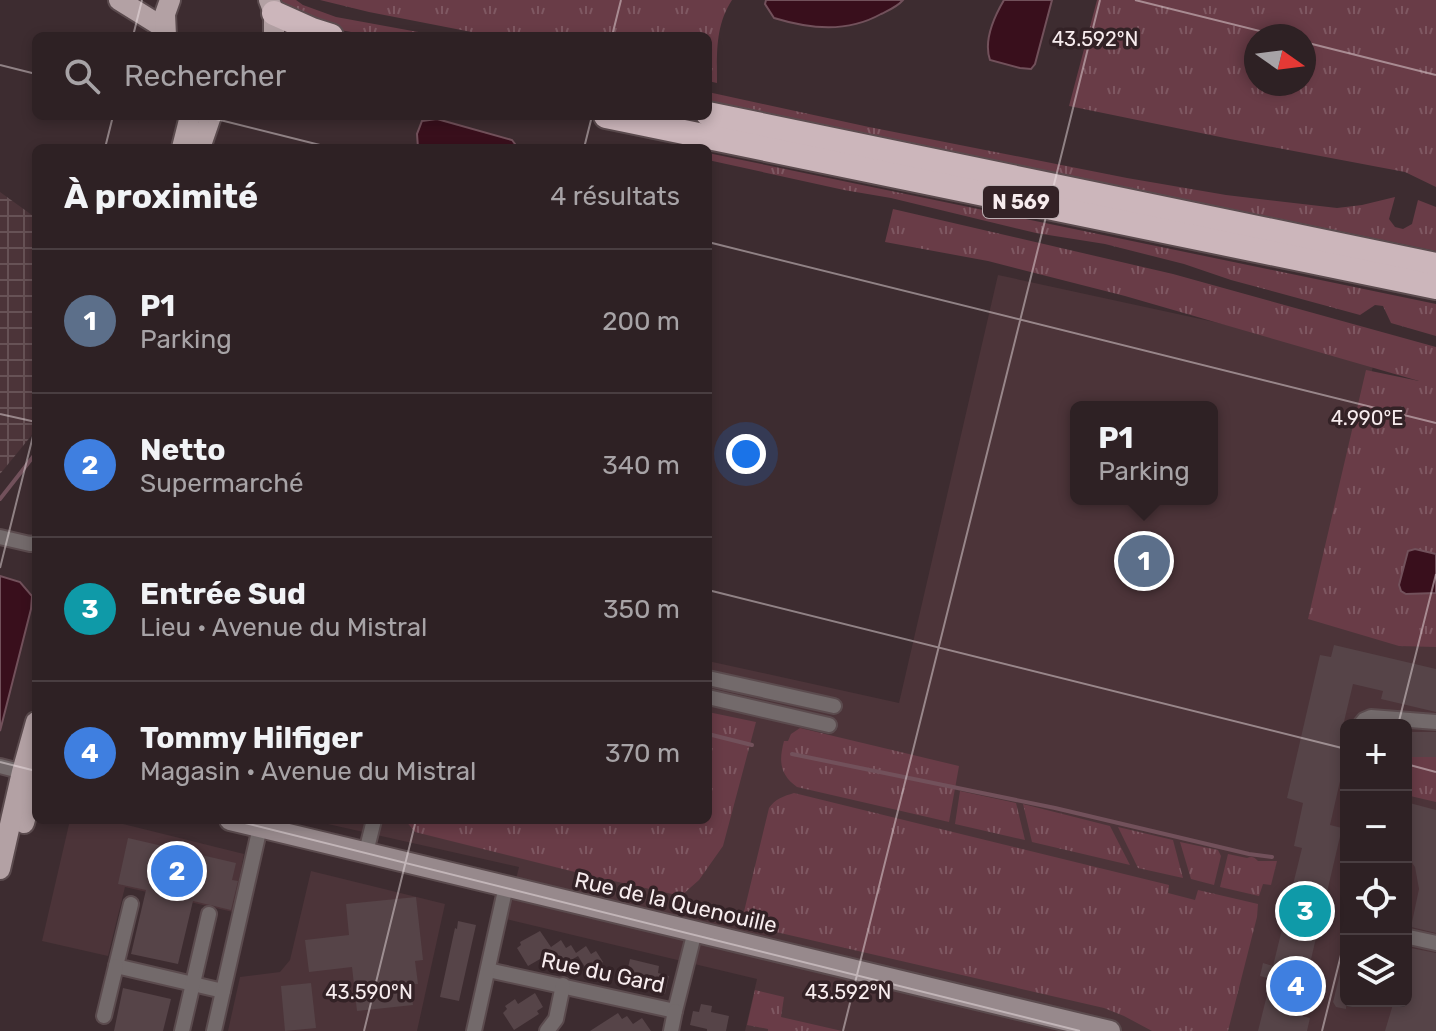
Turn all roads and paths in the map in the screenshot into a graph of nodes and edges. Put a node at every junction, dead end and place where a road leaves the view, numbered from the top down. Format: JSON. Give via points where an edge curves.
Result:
{"nodes":[{"id":1,"x":119,"y":0,"type":"edge"},
{"id":2,"x":170,"y":0,"type":"edge"},
{"id":3,"x":273,"y":16,"type":"edge"},
{"id":4,"x":165,"y":32,"type":"edge"},
{"id":5,"x":318,"y":32,"type":"edge"},
{"id":6,"x":712,"y":115,"type":"edge"},
{"id":7,"x":189,"y":120,"type":"edge"},
{"id":8,"x":210,"y":120,"type":"edge"},
{"id":9,"x":625,"y":120,"type":"edge"},
{"id":10,"x":183,"y":144,"type":"edge"},
{"id":11,"x":201,"y":144,"type":"edge"},
{"id":12,"x":1436,"y":265,"type":"edge"},
{"id":13,"x":1436,"y":287,"type":"edge"},
{"id":14,"x":0,"y":537,"type":"edge"},
{"id":15,"x":32,"y":545,"type":"edge"},
{"id":16,"x":712,"y":679,"type":"edge"},
{"id":17,"x":712,"y":698,"type":"edge"},
{"id":18,"x":834,"y":706,"type":"dead end"},
{"id":19,"x":1366,"y":719,"type":"edge"},
{"id":20,"x":1397,"y":719,"type":"edge"},
{"id":21,"x":1412,"y":720,"type":"edge"},
{"id":22,"x":1436,"y":722,"type":"edge"},
{"id":23,"x":829,"y":725,"type":"dead end"},
{"id":24,"x":0,"y":766,"type":"edge"},
{"id":25,"x":31,"y":775,"type":"edge"},
{"id":26,"x":247,"y":824,"type":"edge"},
{"id":27,"x":373,"y":824,"type":"edge"},
{"id":28,"x":260,"y":827,"type":"junction"},
{"id":29,"x":366,"y":852,"type":"junction"},
{"id":30,"x":0,"y":869,"type":"edge"},
{"id":31,"x":506,"y":886,"type":"junction"},
{"id":32,"x":0,"y":887,"type":"edge"},
{"id":33,"x":131,"y":904,"type":"dead end"},
{"id":34,"x":1288,"y":907,"type":"dead end"},
{"id":35,"x":209,"y":914,"type":"dead end"},
{"id":36,"x":1322,"y":915,"type":"dead end"},
{"id":37,"x":695,"y":931,"type":"junction"},
{"id":38,"x":1412,"y":938,"type":"edge"},
{"id":39,"x":1436,"y":943,"type":"edge"},
{"id":40,"x":116,"y":966,"type":"junction"},
{"id":41,"x":488,"y":970,"type":"junction"},
{"id":42,"x":193,"y":984,"type":"junction"},
{"id":43,"x":563,"y":985,"type":"junction"},
{"id":44,"x":223,"y":991,"type":"junction"},
{"id":45,"x":675,"y":1011,"type":"junction"},
{"id":46,"x":104,"y":1016,"type":"dead end"},
{"id":47,"x":182,"y":1031,"type":"edge"},
{"id":48,"x":214,"y":1031,"type":"edge"},
{"id":49,"x":474,"y":1031,"type":"edge"},
{"id":50,"x":547,"y":1031,"type":"edge"},
{"id":51,"x":671,"y":1031,"type":"edge"},
{"id":52,"x":1110,"y":1031,"type":"edge"}],
"edges":[{"from":1,"to":4,"type":"main road"},
{"from":2,"to":4,"type":"main road"},
{"from":3,"to":5,"type":"highway"},
{"from":6,"to":12,"type":"highway","number":"N 569"},
{"from":7,"to":10,"type":"main road"},
{"from":8,"to":11,"type":"main road"},
{"from":9,"to":13,"type":"highway","number":"N 569"},
{"from":14,"to":15,"type":"street"},
{"from":16,"to":18,"type":"street"},
{"from":17,"to":23,"type":"street"},
{"from":19,"to":20,"type":"street"},
{"from":21,"to":22,"type":"street"},
{"from":24,"to":25,"type":"street"},
{"from":25,"to":30,"type":"main road"},
{"from":25,"to":32,"type":"main road","via":[[23,826]]},
{"from":26,"to":28,"type":"street","name":"Rue de la Quenouille"},
{"from":27,"to":29,"type":"street"},
{"from":28,"to":29,"type":"street","name":"Rue de la Quenouille"},
{"from":28,"to":44,"type":"street"},
{"from":29,"to":31,"type":"street","name":"Rue de la Quenouille"},
{"from":31,"to":37,"type":"street","name":"Rue de la Quenouille"},
{"from":31,"to":41,"type":"street"},
{"from":33,"to":40,"type":"street"},
{"from":34,"to":36,"type":"street"},
{"from":35,"to":42,"type":"street"},
{"from":37,"to":45,"type":"street","name":"Rue du Gard"},
{"from":37,"to":52,"type":"street","name":"Rue de la Quenouille"},
{"from":38,"to":39,"type":"street"},
{"from":40,"to":42,"type":"street"},
{"from":40,"to":46,"type":"street"},
{"from":41,"to":43,"type":"street","name":"Rue du Gard"},
{"from":41,"to":49,"type":"street"},
{"from":42,"to":44,"type":"street"},
{"from":42,"to":47,"type":"street"},
{"from":43,"to":45,"type":"street","name":"Rue du Gard"},
{"from":43,"to":50,"type":"street","via":[[556,1019]]},
{"from":44,"to":48,"type":"street"},
{"from":45,"to":51,"type":"street"}]}
